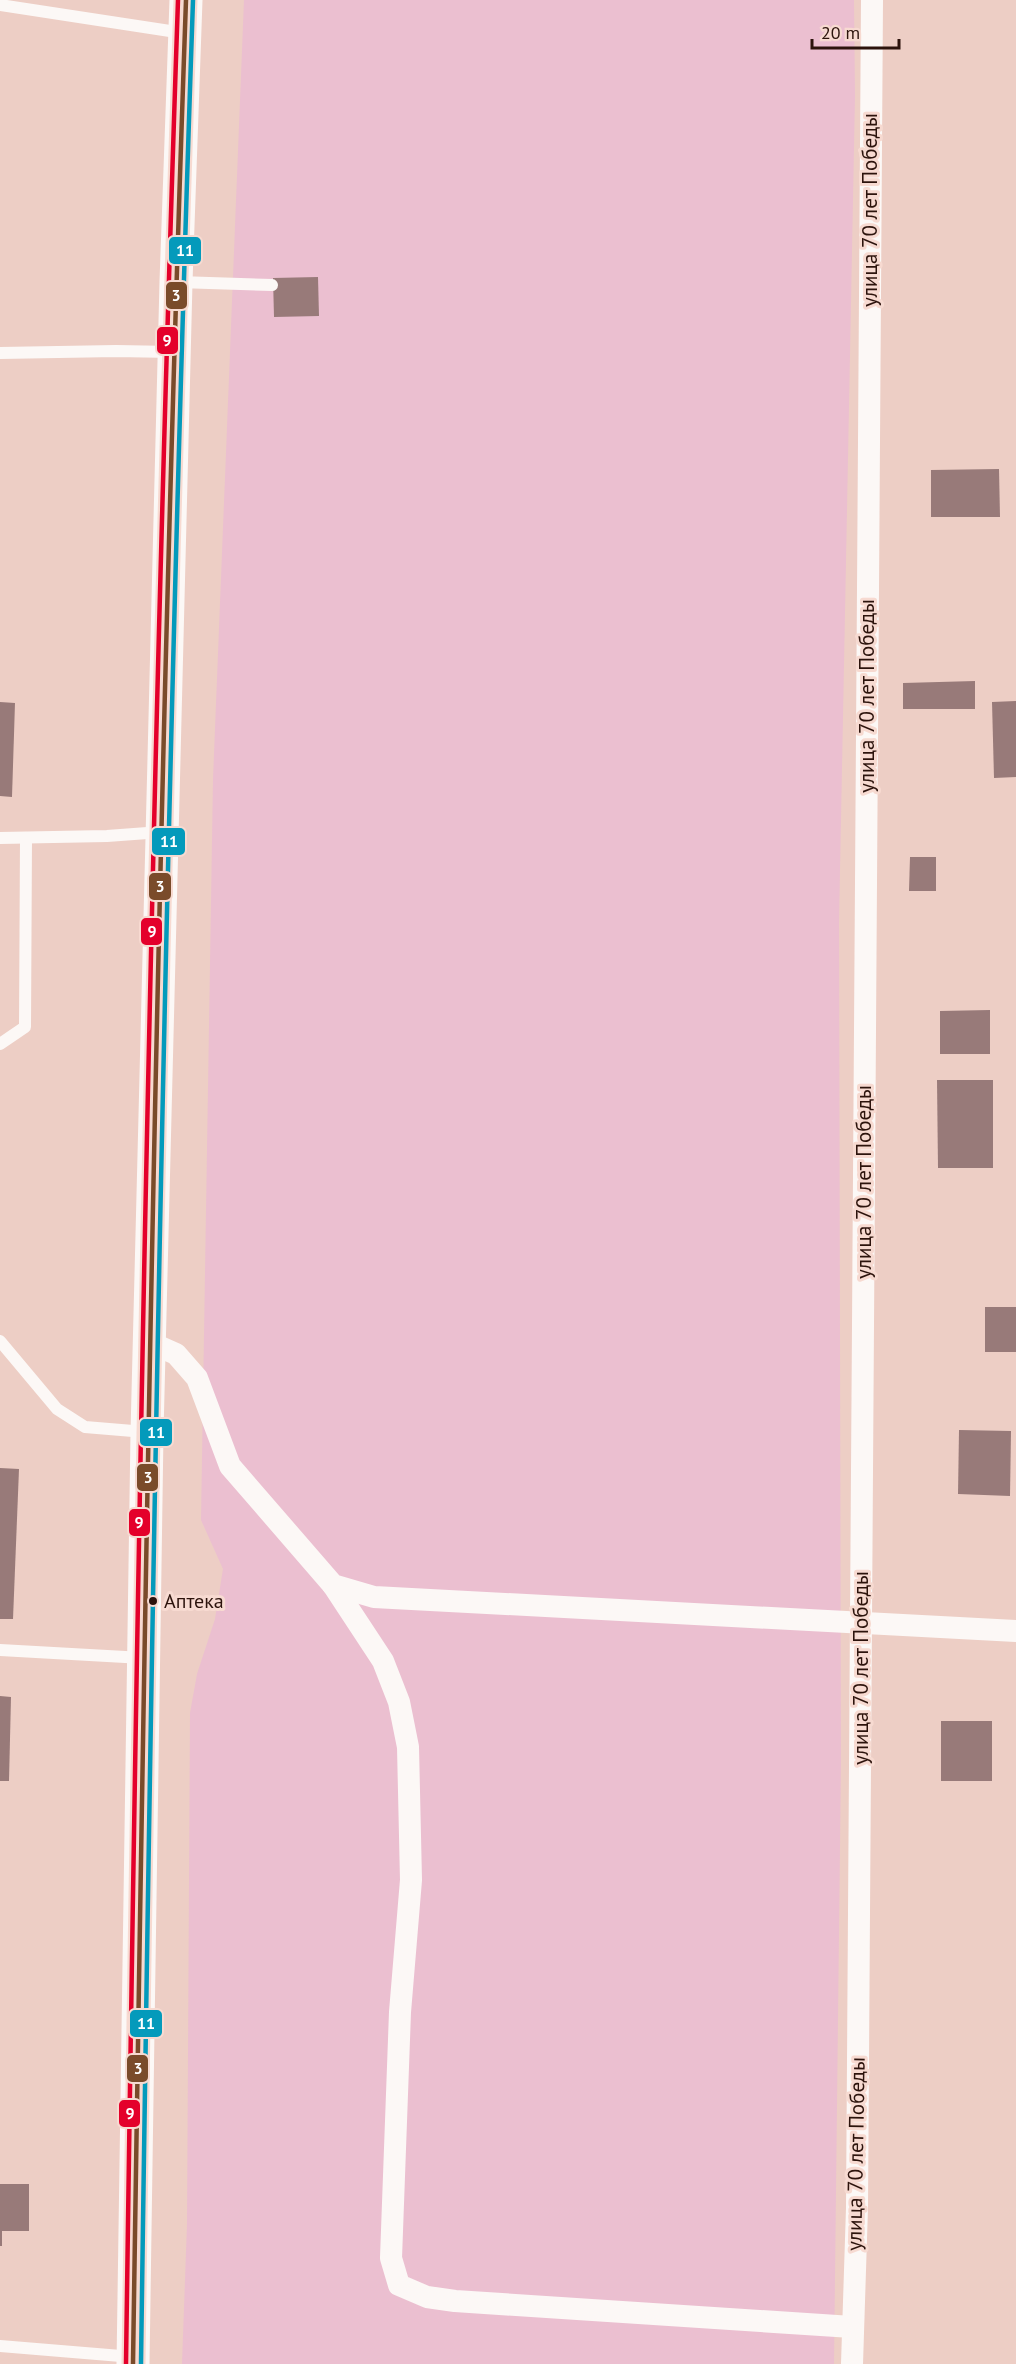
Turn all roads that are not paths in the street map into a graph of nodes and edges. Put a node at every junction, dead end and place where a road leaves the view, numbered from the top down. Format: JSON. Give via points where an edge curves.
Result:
{"nodes":[{"id":1,"x":186,"y":0,"type":"edge"},
{"id":2,"x":872,"y":0,"type":"edge"},
{"id":3,"x":14,"y":3,"type":"edge"},
{"id":4,"x":0,"y":5,"type":"edge"},
{"id":5,"x":184,"y":33,"type":"junction"},
{"id":6,"x":176,"y":282,"type":"junction"},
{"id":7,"x":272,"y":285,"type":"dead end"},
{"id":8,"x":174,"y":352,"type":"junction"},
{"id":9,"x":0,"y":353,"type":"edge"},
{"id":10,"x":162,"y":832,"type":"junction"},
{"id":11,"x":0,"y":838,"type":"edge"},
{"id":12,"x":26,"y":838,"type":"junction"},
{"id":13,"x":0,"y":1044,"type":"edge"},
{"id":14,"x":0,"y":1341,"type":"edge"},
{"id":15,"x":149,"y":1342,"type":"junction"},
{"id":16,"x":147,"y":1432,"type":"junction"},
{"id":17,"x":333,"y":1585,"type":"junction"},
{"id":18,"x":861,"y":1623,"type":"junction"},
{"id":19,"x":1016,"y":1631,"type":"edge"},
{"id":20,"x":0,"y":1650,"type":"edge"},
{"id":21,"x":144,"y":1658,"type":"junction"},
{"id":22,"x":852,"y":2327,"type":"junction"},
{"id":23,"x":0,"y":2346,"type":"edge"},
{"id":24,"x":133,"y":2360,"type":"edge"},
{"id":25,"x":852,"y":2364,"type":"edge"}],
"edges":[{"from":1,"to":5,"type":"main road"},
{"from":2,"to":18,"type":"street","name":"улица 70 лет Победы"},
{"from":3,"to":4,"type":"lane"},
{"from":3,"to":5,"type":"lane"},
{"from":5,"to":6,"type":"main road"},
{"from":6,"to":7,"type":"lane"},
{"from":6,"to":8,"type":"main road"},
{"from":8,"to":9,"type":"lane"},
{"from":8,"to":10,"type":"main road"},
{"from":10,"to":12,"type":"lane"},
{"from":10,"to":15,"type":"main road"},
{"from":11,"to":12,"type":"lane"},
{"from":12,"to":13,"type":"lane","via":[[25,1027]]},
{"from":14,"to":16,"type":"lane","via":[[57,1409],[85,1427]]},
{"from":15,"to":16,"type":"main road"},
{"from":15,"to":17,"type":"street","via":[[176,1354],[197,1378],[230,1466]]},
{"from":16,"to":21,"type":"main road"},
{"from":17,"to":18,"type":"street","via":[[374,1597]]},
{"from":17,"to":22,"type":"street","via":[[382,1661],[399,1702],[408,1747],[411,1880],[400,2012],[391,2258],[399,2285],[428,2297],[455,2301]]},
{"from":18,"to":19,"type":"street"},
{"from":18,"to":22,"type":"street","name":"улица 70 лет Победы","via":[[857,2208]]},
{"from":20,"to":21,"type":"lane"},
{"from":21,"to":24,"type":"main road"},
{"from":22,"to":25,"type":"street","name":"улица 70 лет Победы"},
{"from":23,"to":24,"type":"lane"}]}
